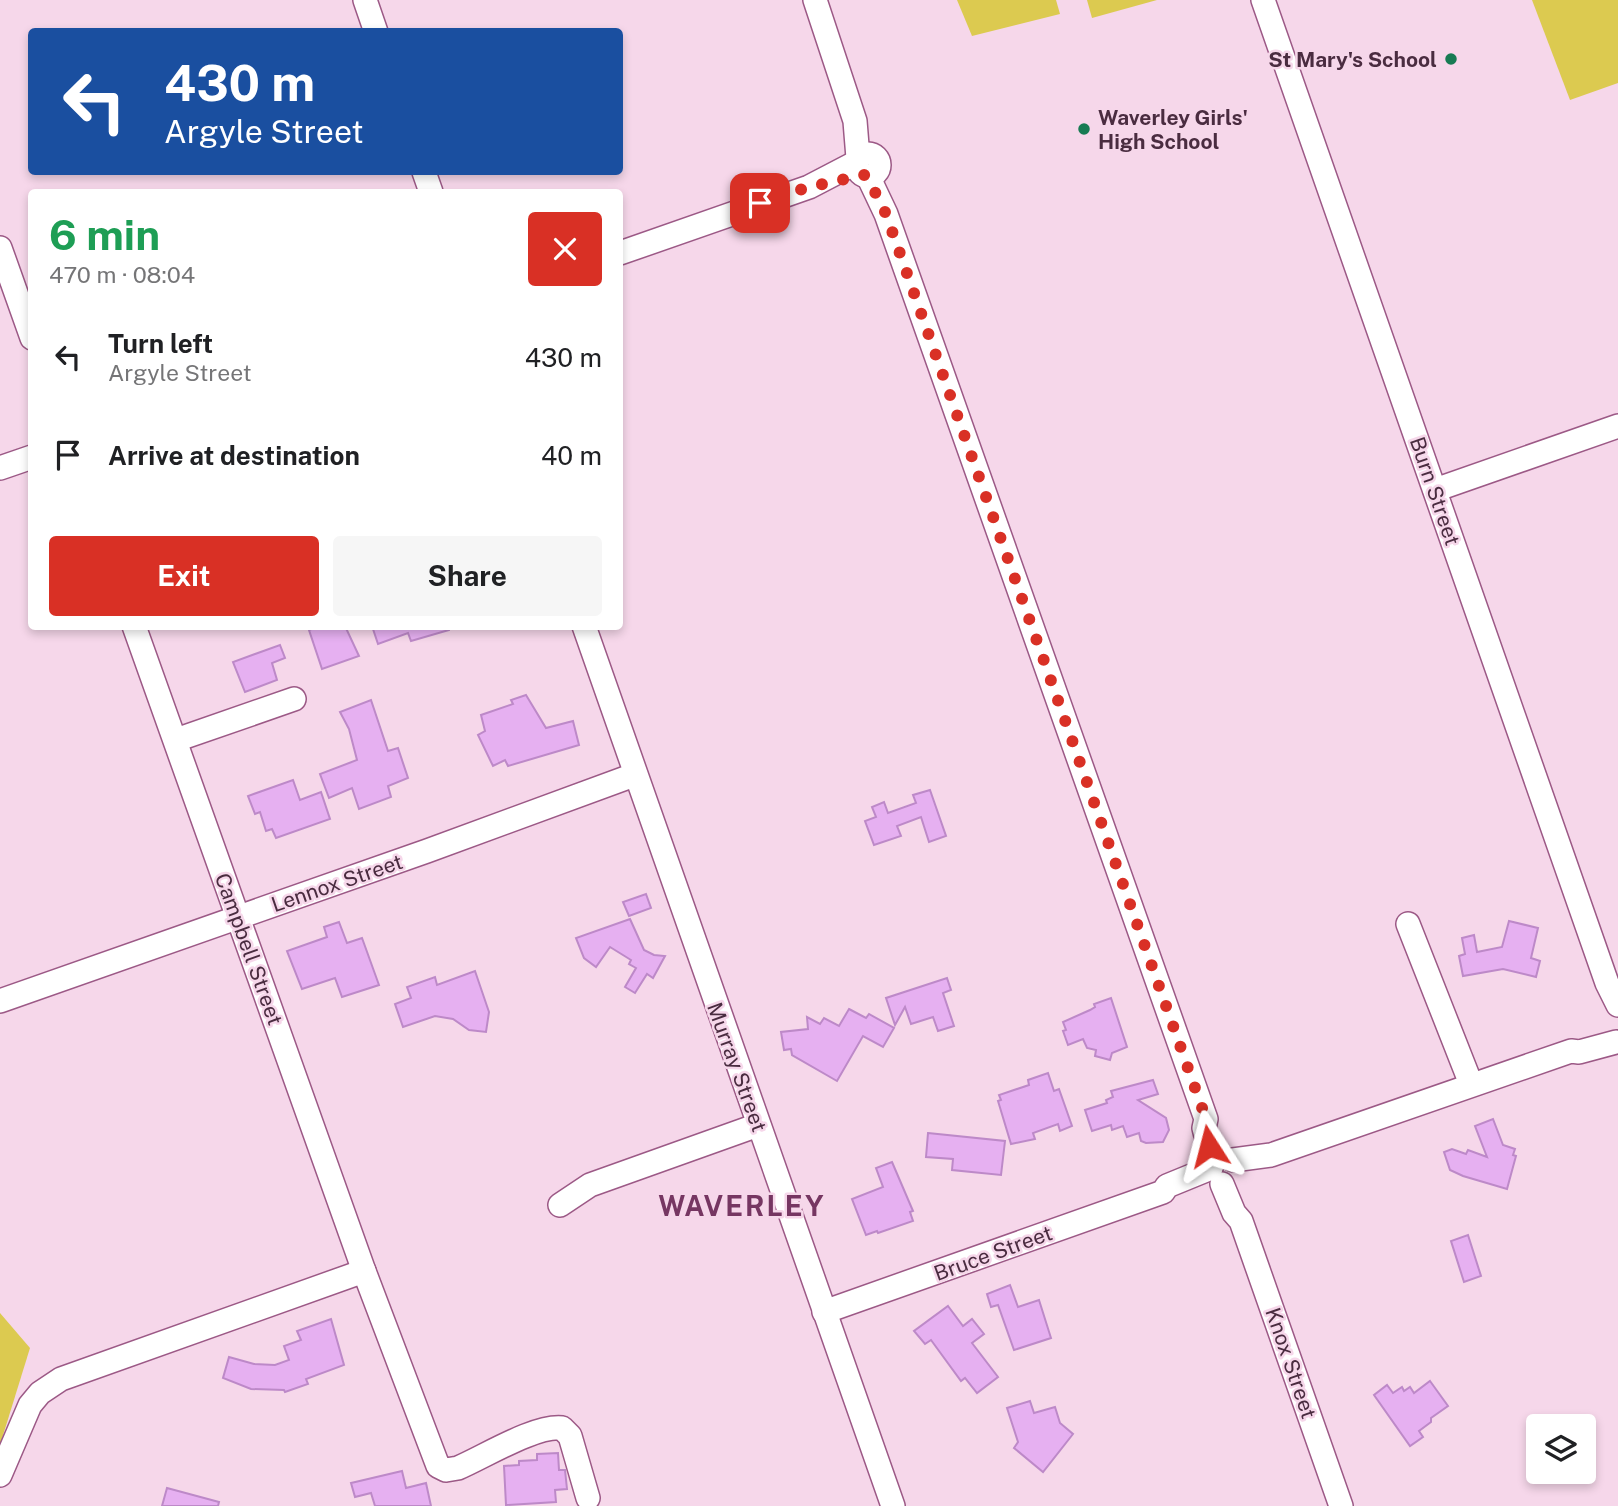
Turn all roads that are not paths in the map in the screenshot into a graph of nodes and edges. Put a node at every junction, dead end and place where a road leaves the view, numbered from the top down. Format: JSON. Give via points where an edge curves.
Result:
{"nodes":[{"id":1,"x":365,"y":0,"type":"edge"},
{"id":2,"x":815,"y":0,"type":"edge"},
{"id":3,"x":1263,"y":0,"type":"edge"},
{"id":4,"x":375,"y":28,"type":"edge"},
{"id":5,"x":866,"y":167,"type":"junction"},
{"id":6,"x":0,"y":248,"type":"edge"},
{"id":7,"x":623,"y":252,"type":"edge"},
{"id":8,"x":28,"y":327,"type":"edge"},
{"id":9,"x":1618,"y":426,"type":"edge"},
{"id":10,"x":28,"y":458,"type":"edge"},
{"id":11,"x":0,"y":468,"type":"edge"},
{"id":12,"x":1435,"y":491,"type":"junction"},
{"id":13,"x":135,"y":630,"type":"edge"},
{"id":14,"x":585,"y":630,"type":"edge"},
{"id":15,"x":294,"y":699,"type":"dead end"},
{"id":16,"x":176,"y":740,"type":"junction"},
{"id":17,"x":634,"y":775,"type":"junction"},
{"id":18,"x":238,"y":918,"type":"junction"},
{"id":19,"x":1408,"y":924,"type":"dead end"},
{"id":20,"x":0,"y":1001,"type":"edge"},
{"id":21,"x":1616,"y":1027,"type":"edge"},
{"id":22,"x":1471,"y":1084,"type":"junction"},
{"id":23,"x":758,"y":1125,"type":"junction"},
{"id":24,"x":1225,"y":1171,"type":"junction"},
{"id":25,"x":560,"y":1205,"type":"dead end"},
{"id":26,"x":364,"y":1271,"type":"junction"},
{"id":27,"x":824,"y":1312,"type":"junction"},
{"id":28,"x":0,"y":1475,"type":"edge"},
{"id":29,"x":588,"y":1498,"type":"dead end"},
{"id":30,"x":893,"y":1506,"type":"edge"},
{"id":31,"x":1341,"y":1506,"type":"edge"}],
"edges":[{"from":1,"to":4,"type":"street"},
{"from":2,"to":5,"type":"street","name":"Knox Street"},
{"from":3,"to":12,"type":"street","name":"Burn Street"},
{"from":5,"to":7,"type":"street"},
{"from":5,"to":24,"type":"street","name":"Knox Street","via":[[1206,1119],[1204,1128]]},
{"from":6,"to":8,"type":"street"},
{"from":9,"to":12,"type":"street"},
{"from":10,"to":11,"type":"street"},
{"from":12,"to":21,"type":"street","name":"Burn Street","via":[[1607,982]]},
{"from":13,"to":16,"type":"street","name":"Campbell Street"},
{"from":14,"to":17,"type":"street","name":"Murray Street"},
{"from":15,"to":16,"type":"street"},
{"from":16,"to":18,"type":"street","name":"Campbell Street"},
{"from":17,"to":18,"type":"street","name":"Lennox Street"},
{"from":17,"to":23,"type":"street","name":"Murray Street"},
{"from":18,"to":20,"type":"street","name":"Lennox Street"},
{"from":18,"to":26,"type":"street","name":"Campbell Street"},
{"from":19,"to":22,"type":"street"},
{"from":21,"to":22,"type":"street","name":"Bruce Street","via":[[1571,1051]]},
{"from":22,"to":24,"type":"street","name":"Bruce Street","via":[[1271,1155],[1265,1162]]},
{"from":23,"to":25,"type":"street","via":[[590,1185]]},
{"from":23,"to":27,"type":"street","name":"Murray Street"},
{"from":24,"to":27,"type":"street","name":"Bruce Street","via":[[1167,1186],[1163,1192]]},
{"from":24,"to":31,"type":"street","name":"Knox Street","via":[[1234,1213],[1241,1221]]},
{"from":26,"to":28,"type":"street","via":[[61,1379],[30,1405]]},
{"from":26,"to":29,"type":"street","name":"Campbell Street","via":[[438,1466],[458,1468],[529,1436],[562,1428],[570,1436]]},
{"from":27,"to":30,"type":"street","name":"Murray Street"}]}
